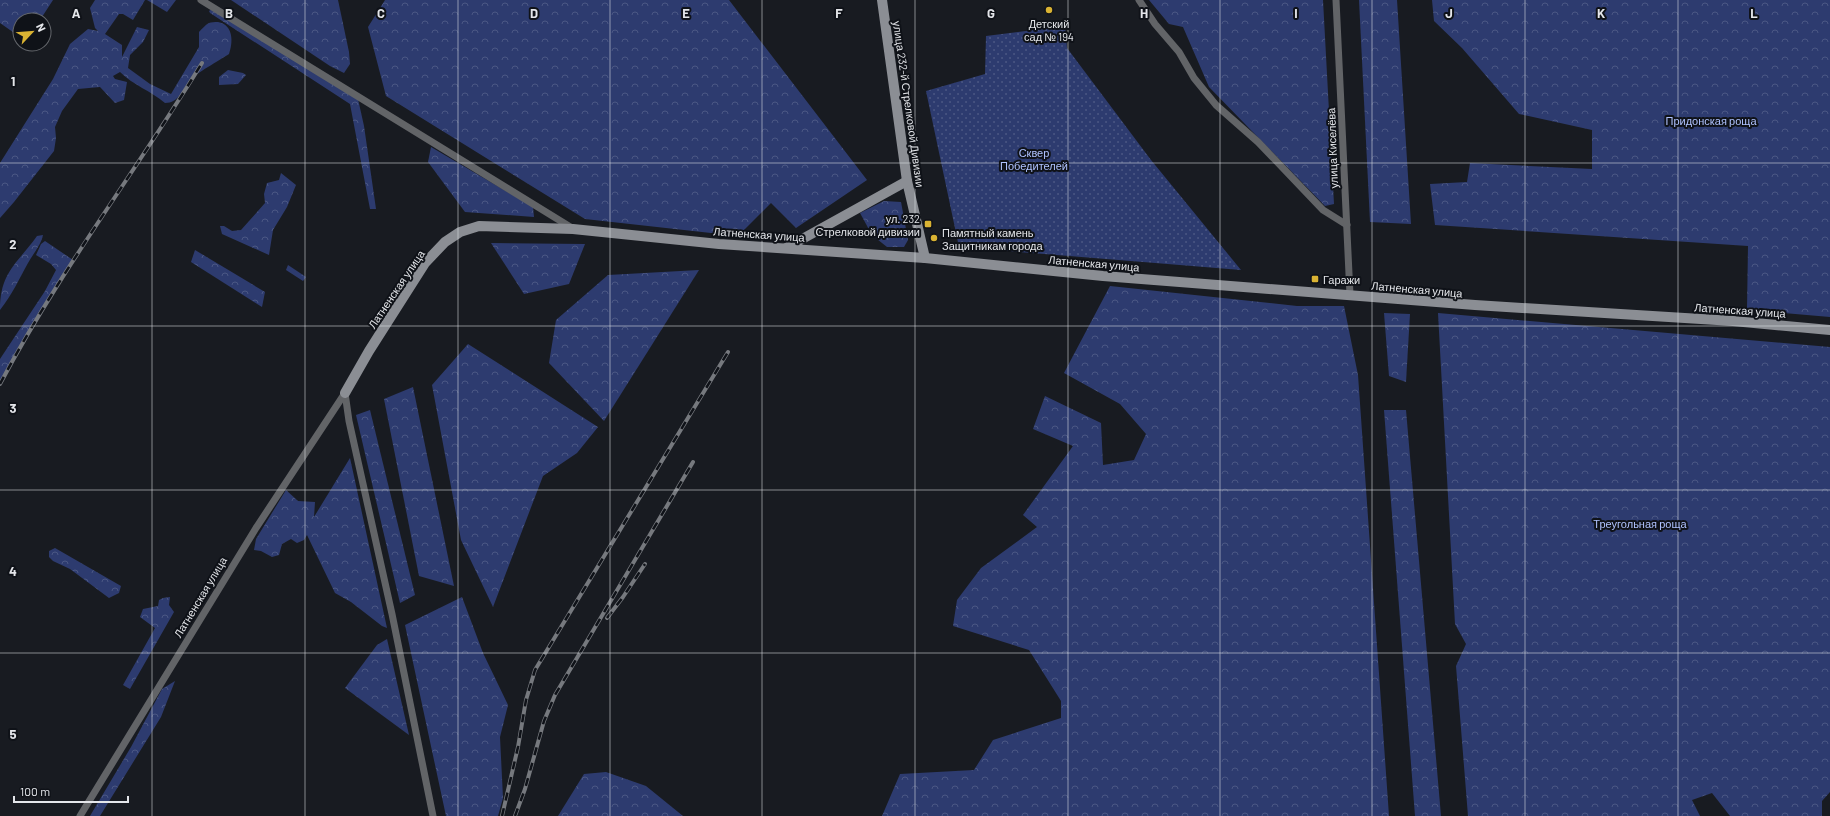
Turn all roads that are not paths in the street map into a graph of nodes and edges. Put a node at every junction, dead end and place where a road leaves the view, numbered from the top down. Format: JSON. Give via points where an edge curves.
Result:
{"nodes":[{"id":1,"x":201,"y":0,"type":"edge"},
{"id":2,"x":882,"y":0,"type":"edge"},
{"id":3,"x":1139,"y":0,"type":"edge"},
{"id":4,"x":1336,"y":0,"type":"edge"},
{"id":5,"x":907,"y":181,"type":"junction"},
{"id":6,"x":1347,"y":225,"type":"junction"},
{"id":7,"x":573,"y":229,"type":"junction"},
{"id":8,"x":786,"y":248,"type":"junction"},
{"id":9,"x":925,"y":258,"type":"junction"},
{"id":10,"x":1350,"y":295,"type":"junction"},
{"id":11,"x":1830,"y":330,"type":"edge"},
{"id":12,"x":345,"y":393,"type":"junction"},
{"id":13,"x":80,"y":816,"type":"edge"},
{"id":14,"x":433,"y":816,"type":"edge"}],
"edges":[{"from":1,"to":7,"type":"street"},
{"from":2,"to":5,"type":"street","name":"улица 232-й Стрелковой Дивизии"},
{"from":3,"to":6,"type":"street","via":[[1216,105],[1258,142],[1323,210]]},
{"from":4,"to":6,"type":"street","name":"улица Киселёва"},
{"from":5,"to":8,"type":"street"},
{"from":5,"to":9,"type":"street","name":"улица 232-й Стрелковой Дивизии"},
{"from":6,"to":10,"type":"street","name":"улица Киселёва"},
{"from":7,"to":8,"type":"street","name":"Латненская улица"},
{"from":7,"to":12,"type":"street","name":"Латненская улица","via":[[479,226],[460,232],[444,242],[425,263]]},
{"from":8,"to":9,"type":"street","name":"Латненская улица"},
{"from":9,"to":10,"type":"street","name":"Латненская улица","via":[[1103,276]]},
{"from":10,"to":11,"type":"street","name":"Латненская улица"},
{"from":12,"to":13,"type":"street","name":"Латненская улица","via":[[256,528]]},
{"from":12,"to":14,"type":"street"}]}
